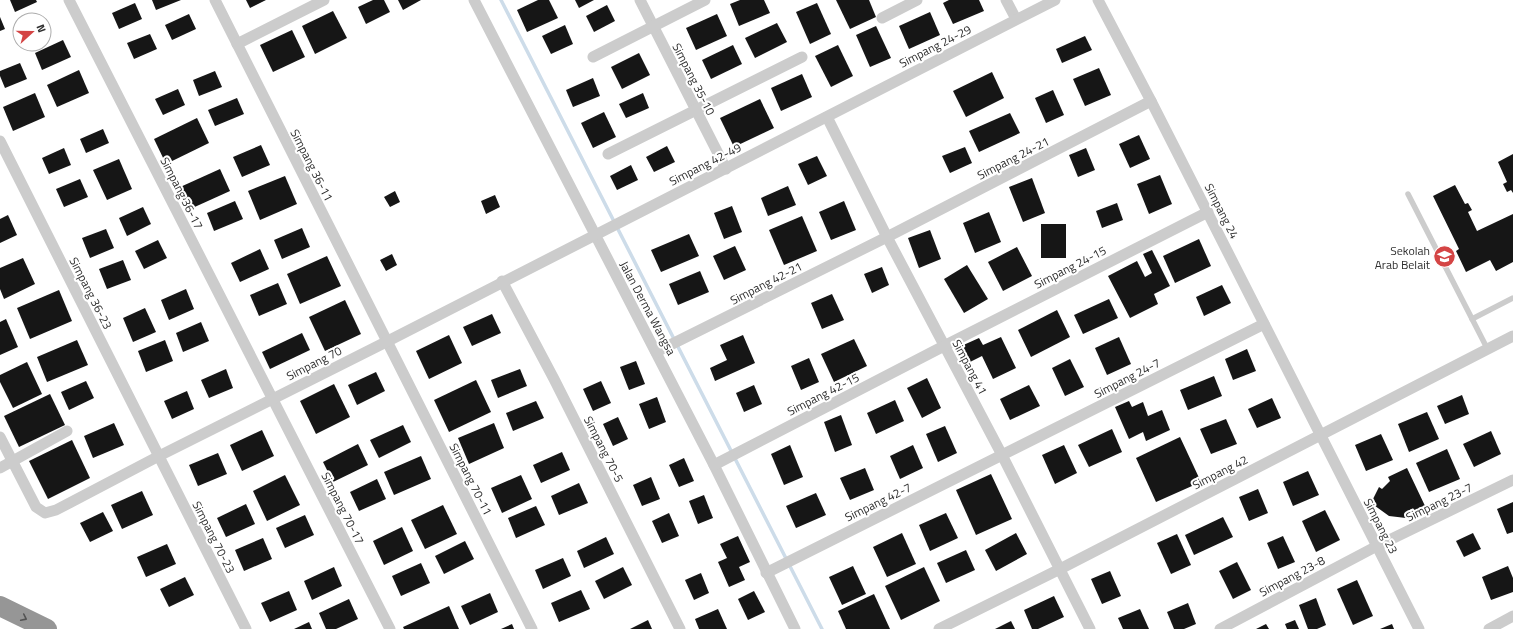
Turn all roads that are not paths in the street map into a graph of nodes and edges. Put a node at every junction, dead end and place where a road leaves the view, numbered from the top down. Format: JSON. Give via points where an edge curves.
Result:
{"nodes":[{"id":1,"x":69,"y":0,"type":"edge"},
{"id":2,"x":215,"y":0,"type":"edge"},
{"id":3,"x":324,"y":0,"type":"edge"},
{"id":4,"x":474,"y":0,"type":"edge"},
{"id":5,"x":640,"y":0,"type":"edge"},
{"id":6,"x":705,"y":0,"type":"edge"},
{"id":7,"x":917,"y":0,"type":"edge"},
{"id":8,"x":1006,"y":0,"type":"edge"},
{"id":9,"x":1055,"y":0,"type":"edge"},
{"id":10,"x":1098,"y":0,"type":"edge"},
{"id":11,"x":882,"y":18,"type":"dead end"},
{"id":12,"x":1016,"y":19,"type":"junction"},
{"id":13,"x":653,"y":26,"type":"junction"},
{"id":14,"x":237,"y":44,"type":"junction"},
{"id":15,"x":593,"y":57,"type":"dead end"},
{"id":16,"x":802,"y":58,"type":"dead end"},
{"id":17,"x":1151,"y":101,"type":"junction"},
{"id":18,"x":696,"y":110,"type":"junction"},
{"id":19,"x":827,"y":117,"type":"junction"},
{"id":20,"x":0,"y":141,"type":"edge"},
{"id":21,"x":608,"y":154,"type":"dead end"},
{"id":22,"x":726,"y":169,"type":"junction"},
{"id":23,"x":1408,"y":194,"type":"dead end"},
{"id":24,"x":1208,"y":212,"type":"junction"},
{"id":25,"x":600,"y":232,"type":"junction"},
{"id":26,"x":887,"y":237,"type":"junction"},
{"id":27,"x":502,"y":281,"type":"junction"},
{"id":28,"x":1513,"y":298,"type":"edge"},
{"id":29,"x":1472,"y":319,"type":"junction"},
{"id":30,"x":1264,"y":324,"type":"junction"},
{"id":31,"x":1513,"y":336,"type":"edge"},
{"id":32,"x":386,"y":342,"type":"junction"},
{"id":33,"x":944,"y":346,"type":"junction"},
{"id":34,"x":1488,"y":350,"type":"junction"},
{"id":35,"x":656,"y":352,"type":"junction"},
{"id":36,"x":272,"y":399,"type":"junction"},
{"id":37,"x":67,"y":431,"type":"dead end"},
{"id":38,"x":1320,"y":435,"type":"junction"},
{"id":39,"x":0,"y":436,"type":"edge"},
{"id":40,"x":1002,"y":455,"type":"junction"},
{"id":41,"x":159,"y":456,"type":"junction"},
{"id":42,"x":12,"y":461,"type":"junction"},
{"id":43,"x":714,"y":465,"type":"junction"},
{"id":44,"x":0,"y":468,"type":"edge"},
{"id":45,"x":1513,"y":480,"type":"edge"},
{"id":46,"x":1377,"y":546,"type":"junction"},
{"id":47,"x":1060,"y":569,"type":"junction"},
{"id":48,"x":766,"y":573,"type":"junction"},
{"id":49,"x":0,"y":606,"type":"edge"},
{"id":50,"x":1513,"y":616,"type":"edge"},
{"id":51,"x":47,"y":629,"type":"edge"},
{"id":52,"x":246,"y":629,"type":"edge"},
{"id":53,"x":390,"y":629,"type":"edge"},
{"id":54,"x":532,"y":629,"type":"edge"},
{"id":55,"x":680,"y":629,"type":"edge"},
{"id":56,"x":794,"y":629,"type":"edge"},
{"id":57,"x":939,"y":629,"type":"edge"},
{"id":58,"x":1090,"y":629,"type":"edge"},
{"id":59,"x":1220,"y":629,"type":"edge"},
{"id":60,"x":1419,"y":629,"type":"edge"},
{"id":61,"x":1489,"y":629,"type":"edge"}],
"edges":[{"from":1,"to":36,"type":"street","name":"Simpang 36-17"},
{"from":2,"to":14,"type":"street","name":"Simpang 36-11"},
{"from":3,"to":14,"type":"street"},
{"from":4,"to":25,"type":"street","name":"Jalan Derma Wangsa"},
{"from":5,"to":13,"type":"street","name":"Simpang 35-10"},
{"from":6,"to":13,"type":"street"},
{"from":7,"to":11,"type":"street"},
{"from":8,"to":12,"type":"street"},
{"from":9,"to":12,"type":"street","name":"Simpang 24-29"},
{"from":10,"to":17,"type":"street","name":"Simpang 24"},
{"from":12,"to":19,"type":"street","name":"Simpang 24-29"},
{"from":13,"to":15,"type":"street"},
{"from":13,"to":18,"type":"street","name":"Simpang 35-10"},
{"from":14,"to":32,"type":"street","name":"Simpang 36-11"},
{"from":16,"to":18,"type":"street"},
{"from":17,"to":24,"type":"street","name":"Simpang 24"},
{"from":17,"to":26,"type":"street","name":"Simpang 24-21"},
{"from":18,"to":21,"type":"street"},
{"from":18,"to":22,"type":"street","name":"Simpang 35-10"},
{"from":19,"to":22,"type":"street","name":"Simpang 42-49"},
{"from":19,"to":26,"type":"street","name":"Simpang 41"},
{"from":20,"to":41,"type":"street","name":"Simpang 36-23"},
{"from":22,"to":25,"type":"street","name":"Simpang 42-49"},
{"from":23,"to":29,"type":"lane"},
{"from":24,"to":30,"type":"street","name":"Simpang 24"},
{"from":24,"to":33,"type":"street","name":"Simpang 24-15"},
{"from":25,"to":27,"type":"street","name":"Simpang 70"},
{"from":25,"to":35,"type":"street","name":"Jalan Derma Wangsa"},
{"from":26,"to":33,"type":"street","name":"Simpang 41"},
{"from":26,"to":35,"type":"street","name":"Simpang 42-21"},
{"from":27,"to":32,"type":"street","name":"Simpang 70"},
{"from":27,"to":55,"type":"street","name":"Simpang 70-5"},
{"from":28,"to":29,"type":"lane"},
{"from":29,"to":34,"type":"lane"},
{"from":30,"to":38,"type":"street","name":"Simpang 24"},
{"from":30,"to":40,"type":"street","name":"Simpang 24-7"},
{"from":31,"to":34,"type":"street","name":"Simpang 42"},
{"from":32,"to":36,"type":"street","name":"Simpang 70"},
{"from":32,"to":54,"type":"street","name":"Simpang 70-11"},
{"from":33,"to":40,"type":"street","name":"Simpang 41"},
{"from":33,"to":43,"type":"street","name":"Simpang 42-15"},
{"from":34,"to":38,"type":"street","name":"Simpang 42"},
{"from":35,"to":43,"type":"street","name":"Jalan Derma Wangsa"},
{"from":36,"to":41,"type":"street","name":"Simpang 70"},
{"from":36,"to":53,"type":"street","name":"Simpang 70-17"},
{"from":37,"to":42,"type":"street"},
{"from":38,"to":46,"type":"street","name":"Simpang 23"},
{"from":38,"to":47,"type":"street","name":"Simpang 42"},
{"from":39,"to":42,"type":"street"},
{"from":40,"to":47,"type":"street","name":"Simpang 41"},
{"from":40,"to":48,"type":"street","name":"Simpang 42-7"},
{"from":41,"to":42,"type":"street","name":"Simpang 70","via":[[45,514],[36,507]]},
{"from":41,"to":52,"type":"street","name":"Simpang 70-23"},
{"from":42,"to":44,"type":"street"},
{"from":43,"to":48,"type":"street","name":"Jalan Derma Wangsa"},
{"from":45,"to":46,"type":"street","name":"Simpang 23-7"},
{"from":46,"to":59,"type":"street","name":"Simpang 23-8"},
{"from":46,"to":60,"type":"street","name":"Simpang 23"},
{"from":47,"to":57,"type":"street","name":"Simpang 42"},
{"from":47,"to":58,"type":"street","name":"Simpang 41"},
{"from":48,"to":56,"type":"street","name":"Jalan Derma Wangsa"},
{"from":49,"to":51,"type":"highway","one_way":true},
{"from":50,"to":61,"type":"street"}]}
